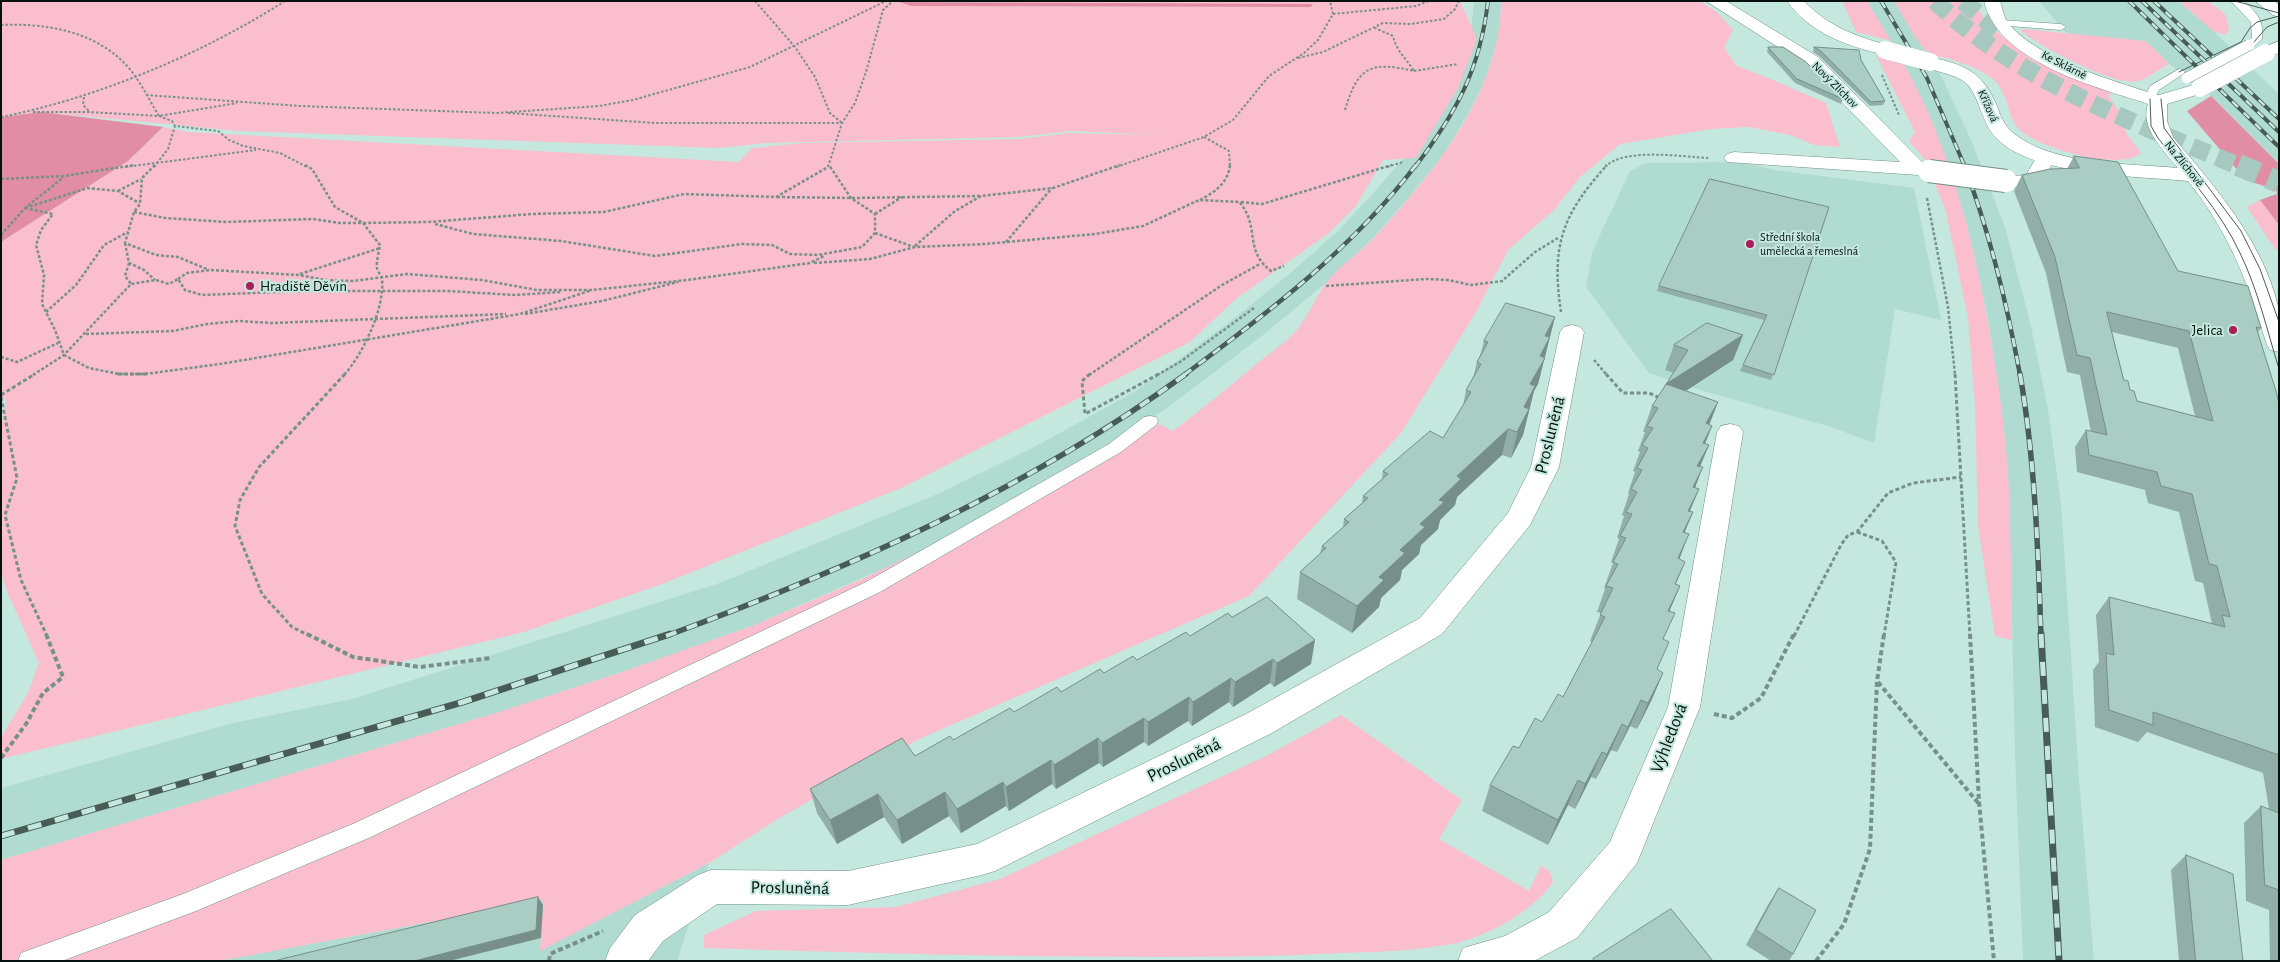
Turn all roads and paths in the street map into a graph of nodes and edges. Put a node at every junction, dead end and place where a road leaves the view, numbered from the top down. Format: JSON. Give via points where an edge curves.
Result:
{"nodes":[{"id":1,"x":285,"y":1,"type":"edge"},
{"id":2,"x":755,"y":1,"type":"edge"},
{"id":3,"x":886,"y":1,"type":"edge"},
{"id":4,"x":893,"y":1,"type":"edge"},
{"id":5,"x":1330,"y":1,"type":"edge"},
{"id":6,"x":1429,"y":1,"type":"edge"},
{"id":7,"x":1459,"y":1,"type":"edge"},
{"id":8,"x":1714,"y":1,"type":"edge"},
{"id":9,"x":1795,"y":1,"type":"edge"},
{"id":10,"x":1992,"y":1,"type":"edge"},
{"id":11,"x":2227,"y":1,"type":"edge"},
{"id":12,"x":2236,"y":1,"type":"edge"},
{"id":13,"x":2263,"y":1,"type":"edge"},
{"id":14,"x":2279,"y":12,"type":"edge"},
{"id":15,"x":1333,"y":14,"type":"junction"},
{"id":16,"x":2000,"y":22,"type":"junction"},
{"id":17,"x":1,"y":24,"type":"edge"},
{"id":18,"x":2061,"y":27,"type":"dead end"},
{"id":19,"x":1374,"y":28,"type":"junction"},
{"id":20,"x":2245,"y":44,"type":"junction"},
{"id":21,"x":795,"y":47,"type":"junction"},
{"id":22,"x":2272,"y":49,"type":"edge"},
{"id":23,"x":1296,"y":58,"type":"junction"},
{"id":24,"x":1458,"y":64,"type":"dead end"},
{"id":25,"x":1414,"y":71,"type":"junction"},
{"id":26,"x":1881,"y":73,"type":"dead end"},
{"id":27,"x":134,"y":76,"type":"junction"},
{"id":28,"x":2189,"y":80,"type":"junction"},
{"id":29,"x":146,"y":95,"type":"junction"},
{"id":30,"x":84,"y":97,"type":"junction"},
{"id":31,"x":2156,"y":100,"type":"junction"},
{"id":32,"x":243,"y":102,"type":"junction"},
{"id":33,"x":1345,"y":110,"type":"dead end"},
{"id":34,"x":32,"y":112,"type":"junction"},
{"id":35,"x":89,"y":112,"type":"junction"},
{"id":36,"x":496,"y":113,"type":"junction"},
{"id":37,"x":159,"y":116,"type":"junction"},
{"id":38,"x":1,"y":117,"type":"edge"},
{"id":39,"x":842,"y":123,"type":"junction"},
{"id":40,"x":175,"y":126,"type":"junction"},
{"id":41,"x":1204,"y":137,"type":"junction"},
{"id":42,"x":1890,"y":139,"type":"junction"},
{"id":43,"x":262,"y":149,"type":"junction"},
{"id":44,"x":2046,"y":157,"type":"junction"},
{"id":45,"x":1734,"y":158,"type":"joint"},
{"id":46,"x":1403,"y":162,"type":"dead end"},
{"id":47,"x":160,"y":163,"type":"junction"},
{"id":48,"x":828,"y":166,"type":"junction"},
{"id":49,"x":1924,"y":170,"type":"junction"},
{"id":50,"x":2194,"y":175,"type":"junction"},
{"id":51,"x":64,"y":176,"type":"junction"},
{"id":52,"x":142,"y":178,"type":"junction"},
{"id":53,"x":1,"y":179,"type":"edge"},
{"id":54,"x":1052,"y":188,"type":"junction"},
{"id":55,"x":118,"y":191,"type":"junction"},
{"id":56,"x":902,"y":196,"type":"junction"},
{"id":57,"x":981,"y":196,"type":"junction"},
{"id":58,"x":776,"y":197,"type":"junction"},
{"id":59,"x":852,"y":198,"type":"junction"},
{"id":60,"x":1199,"y":200,"type":"junction"},
{"id":61,"x":1240,"y":202,"type":"junction"},
{"id":62,"x":140,"y":204,"type":"junction"},
{"id":63,"x":25,"y":208,"type":"junction"},
{"id":64,"x":134,"y":212,"type":"junction"},
{"id":65,"x":875,"y":214,"type":"junction"},
{"id":66,"x":429,"y":222,"type":"junction"},
{"id":67,"x":363,"y":223,"type":"junction"},
{"id":68,"x":129,"y":232,"type":"junction"},
{"id":69,"x":874,"y":234,"type":"junction"},
{"id":70,"x":1,"y":235,"type":"edge"},
{"id":71,"x":1559,"y":238,"type":"junction"},
{"id":72,"x":1006,"y":242,"type":"junction"},
{"id":73,"x":125,"y":243,"type":"junction"},
{"id":74,"x":915,"y":247,"type":"junction"},
{"id":75,"x":380,"y":248,"type":"junction"},
{"id":76,"x":827,"y":255,"type":"junction"},
{"id":77,"x":129,"y":263,"type":"junction"},
{"id":78,"x":810,"y":263,"type":"junction"},
{"id":79,"x":1260,"y":264,"type":"junction"},
{"id":80,"x":1284,"y":266,"type":"dead end"},
{"id":81,"x":211,"y":270,"type":"junction"},
{"id":82,"x":299,"y":274,"type":"junction"},
{"id":83,"x":382,"y":277,"type":"junction"},
{"id":84,"x":178,"y":279,"type":"junction"},
{"id":85,"x":156,"y":280,"type":"junction"},
{"id":86,"x":688,"y":280,"type":"junction"},
{"id":87,"x":131,"y":284,"type":"junction"},
{"id":88,"x":1326,"y":286,"type":"dead end"},
{"id":89,"x":592,"y":290,"type":"junction"},
{"id":90,"x":381,"y":292,"type":"junction"},
{"id":91,"x":1254,"y":308,"type":"dead end"},
{"id":92,"x":46,"y":312,"type":"junction"},
{"id":93,"x":520,"y":314,"type":"junction"},
{"id":94,"x":376,"y":319,"type":"junction"},
{"id":95,"x":1572,"y":332,"type":"junction"},
{"id":96,"x":86,"y":334,"type":"junction"},
{"id":97,"x":367,"y":338,"type":"junction"},
{"id":98,"x":58,"y":343,"type":"junction"},
{"id":99,"x":2279,"y":345,"type":"edge"},
{"id":100,"x":64,"y":355,"type":"junction"},
{"id":101,"x":1,"y":357,"type":"edge"},
{"id":102,"x":1,"y":396,"type":"edge"},
{"id":103,"x":1666,"y":400,"type":"edge"},
{"id":104,"x":1150,"y":421,"type":"dead end"},
{"id":105,"x":1730,"y":432,"type":"dead end"},
{"id":106,"x":1961,"y":476,"type":"junction"},
{"id":107,"x":1857,"y":532,"type":"junction"},
{"id":108,"x":491,"y":658,"type":"dead end"},
{"id":109,"x":1878,"y":681,"type":"junction"},
{"id":110,"x":1684,"y":707,"type":"junction"},
{"id":111,"x":1,"y":758,"type":"edge"},
{"id":112,"x":1980,"y":804,"type":"junction"},
{"id":113,"x":30,"y":961,"type":"edge"},
{"id":114,"x":624,"y":961,"type":"edge"},
{"id":115,"x":1477,"y":961,"type":"edge"},
{"id":116,"x":1816,"y":961,"type":"edge"},
{"id":117,"x":1994,"y":961,"type":"edge"}],
"edges":[{"from":1,"to":27,"type":"path","via":[[222,39]]},
{"from":2,"to":21,"type":"path"},
{"from":3,"to":21,"type":"path"},
{"from":4,"to":39,"type":"path","via":[[883,10],[855,103]]},
{"from":5,"to":15,"type":"path"},
{"from":6,"to":15,"type":"path","via":[[1416,6]]},
{"from":7,"to":19,"type":"path","via":[[1444,19],[1411,24],[1383,23]]},
{"from":8,"to":42,"type":"street","name":"Nový Zlíchov","via":[[1812,61]]},
{"from":9,"to":44,"type":"street","name":"Křížová","bridge":true,"via":[[1830,32],[1953,69],[1975,81],[2000,132],[2024,148]]},
{"from":10,"to":16,"type":"street","name":"Ke Sklárně"},
{"from":11,"to":20,"type":"lane","via":[[2247,23]]},
{"from":12,"to":20,"type":"lane","via":[[2255,18],[2259,28],[2257,39]]},
{"from":13,"to":14,"type":"street"},
{"from":15,"to":23,"type":"path","via":[[1318,40]]},
{"from":16,"to":18,"type":"lane"},
{"from":16,"to":31,"type":"street","name":"Ke Sklárně","via":[[2018,39],[2057,62],[2101,82]]},
{"from":17,"to":27,"type":"path","via":[[59,28],[97,41],[124,62]]},
{"from":19,"to":23,"type":"path","via":[[1323,52]]},
{"from":19,"to":25,"type":"path","via":[[1393,36],[1396,49]]},
{"from":20,"to":28,"type":"lane","bridge":true},
{"from":21,"to":36,"type":"path","via":[[733,73],[633,100],[600,106]]},
{"from":21,"to":39,"type":"path","via":[[815,77],[830,113]]},
{"from":22,"to":28,"type":"street","bridge":true},
{"from":23,"to":41,"type":"path","via":[[1269,76],[1233,120]]},
{"from":24,"to":25,"type":"path"},
{"from":25,"to":33,"type":"path","via":[[1384,65],[1371,67],[1351,89]]},
{"from":26,"to":42,"type":"path","via":[[1908,136]]},
{"from":27,"to":29,"type":"path"},
{"from":27,"to":30,"type":"path"},
{"from":28,"to":31,"type":"street"},
{"from":28,"to":31,"type":"lane","via":[[2154,88]]},
{"from":29,"to":32,"type":"path"},
{"from":29,"to":37,"type":"path"},
{"from":30,"to":34,"type":"path"},
{"from":30,"to":35,"type":"path","via":[[83,105]]},
{"from":31,"to":50,"type":"street","name":"Na Zlíchově","via":[[2157,127]]},
{"from":32,"to":36,"type":"path"},
{"from":32,"to":37,"type":"path"},
{"from":34,"to":35,"type":"path"},
{"from":34,"to":38,"type":"path"},
{"from":35,"to":37,"type":"path"},
{"from":36,"to":39,"type":"path","via":[[654,123]]},
{"from":37,"to":40,"type":"path","via":[[172,121]]},
{"from":39,"to":48,"type":"path"},
{"from":40,"to":43,"type":"path","via":[[218,131],[243,146]]},
{"from":40,"to":47,"type":"path","via":[[168,152]]},
{"from":41,"to":54,"type":"path"},
{"from":41,"to":60,"type":"path","via":[[1229,151],[1231,163],[1228,179],[1215,192]]},
{"from":42,"to":49,"type":"street","name":"Nový Zlíchov"},
{"from":43,"to":47,"type":"path"},
{"from":43,"to":67,"type":"path","via":[[280,153],[312,169],[335,207]]},
{"from":44,"to":49,"type":"street","bridge":true,"via":[[2034,179],[2026,181]]},
{"from":44,"to":50,"type":"street","name":"Křížová","via":[[2105,167]]},
{"from":45,"to":49,"type":"street"},
{"from":45,"to":71,"type":"path","via":[[1632,156],[1613,160],[1586,191]]},
{"from":46,"to":61,"type":"path","via":[[1262,204]]},
{"from":47,"to":51,"type":"path"},
{"from":47,"to":52,"type":"path"},
{"from":48,"to":58,"type":"path"},
{"from":48,"to":59,"type":"path"},
{"from":49,"to":106,"type":"path","via":[[1922,176],[1950,322]]},
{"from":50,"to":99,"type":"street","name":"Na Zlíchově","via":[[2229,223],[2248,257]]},
{"from":51,"to":53,"type":"path"},
{"from":51,"to":63,"type":"path"},
{"from":52,"to":55,"type":"path"},
{"from":52,"to":62,"type":"path"},
{"from":54,"to":57,"type":"path"},
{"from":54,"to":72,"type":"path"},
{"from":55,"to":62,"type":"path"},
{"from":55,"to":63,"type":"path","via":[[88,188]]},
{"from":56,"to":57,"type":"path"},
{"from":56,"to":59,"type":"path"},
{"from":56,"to":65,"type":"path"},
{"from":57,"to":74,"type":"path","via":[[955,211]]},
{"from":58,"to":59,"type":"path"},
{"from":58,"to":66,"type":"path","via":[[684,194],[604,212]]},
{"from":59,"to":65,"type":"path"},
{"from":60,"to":61,"type":"path"},
{"from":60,"to":72,"type":"path","via":[[1143,226]]},
{"from":61,"to":79,"type":"path","via":[[1249,219],[1250,234]]},
{"from":62,"to":64,"type":"path"},
{"from":63,"to":70,"type":"path"},
{"from":63,"to":92,"type":"path","via":[[53,214],[41,230],[36,244],[44,275],[42,304]]},
{"from":64,"to":67,"type":"path","via":[[165,218],[226,222],[313,220]]},
{"from":64,"to":68,"type":"path"},
{"from":65,"to":69,"type":"path"},
{"from":66,"to":67,"type":"path"},
{"from":66,"to":76,"type":"path","via":[[473,234],[561,241],[656,256],[742,244],[772,245],[790,254]]},
{"from":67,"to":75,"type":"path"},
{"from":68,"to":73,"type":"path"},
{"from":68,"to":92,"type":"path","via":[[104,245],[76,285]]},
{"from":69,"to":74,"type":"path"},
{"from":69,"to":76,"type":"path","via":[[862,248]]},
{"from":71,"to":88,"type":"path","via":[[1535,252],[1502,281],[1471,285],[1426,279]]},
{"from":71,"to":95,"type":"path","via":[[1555,264],[1558,294],[1561,313]]},
{"from":72,"to":74,"type":"path"},
{"from":73,"to":77,"type":"path"},
{"from":73,"to":81,"type":"path","via":[[156,254],[178,257]]},
{"from":74,"to":78,"type":"path","via":[[870,259]]},
{"from":75,"to":82,"type":"path"},
{"from":75,"to":83,"type":"path","via":[[377,269]]},
{"from":76,"to":78,"type":"path"},
{"from":77,"to":85,"type":"path"},
{"from":77,"to":87,"type":"path","via":[[125,276]]},
{"from":78,"to":86,"type":"path"},
{"from":79,"to":80,"type":"path","via":[[1271,270]]},
{"from":79,"to":91,"type":"path","via":[[1222,284],[1091,373],[1082,381],[1085,414],[1180,362]]},
{"from":81,"to":82,"type":"path"},
{"from":81,"to":84,"type":"path","via":[[187,273]]},
{"from":82,"to":83,"type":"path","via":[[325,280]]},
{"from":83,"to":89,"type":"path","via":[[437,275],[537,290]]},
{"from":83,"to":90,"type":"path"},
{"from":84,"to":85,"type":"path","via":[[169,284]]},
{"from":84,"to":90,"type":"path","via":[[185,290],[202,295]]},
{"from":85,"to":87,"type":"path"},
{"from":86,"to":89,"type":"path"},
{"from":86,"to":93,"type":"path","via":[[570,309]]},
{"from":87,"to":96,"type":"path"},
{"from":89,"to":90,"type":"path","via":[[515,295]]},
{"from":89,"to":93,"type":"path"},
{"from":90,"to":94,"type":"path"},
{"from":92,"to":98,"type":"path"},
{"from":93,"to":94,"type":"path"},
{"from":93,"to":97,"type":"path"},
{"from":94,"to":96,"type":"path","via":[[238,321],[173,331]]},
{"from":94,"to":97,"type":"path"},
{"from":95,"to":103,"type":"path","via":[[1623,393],[1649,392]]},
{"from":95,"to":114,"type":"street","name":"Prosluněná","via":[[1545,467],[1520,518],[1431,626],[1258,724],[982,859],[848,888],[711,887],[649,928]]},
{"from":96,"to":100,"type":"path"},
{"from":97,"to":100,"type":"path","via":[[145,374],[119,374],[89,368]]},
{"from":97,"to":108,"type":"path","via":[[353,365],[259,467],[240,500],[235,526],[248,562],[262,594],[292,627],[353,657],[420,667]]},
{"from":98,"to":100,"type":"path"},
{"from":98,"to":101,"type":"path","via":[[17,362]]},
{"from":100,"to":102,"type":"path"},
{"from":102,"to":111,"type":"path","via":[[17,478],[5,515],[21,580],[63,677],[43,693],[26,724]]},
{"from":104,"to":113,"type":"lane","via":[[1115,448],[873,587],[362,830],[188,903]]},
{"from":105,"to":110,"type":"street","name":"Výhledová"},
{"from":106,"to":107,"type":"path","via":[[1913,483],[1888,493]]},
{"from":106,"to":112,"type":"path"},
{"from":107,"to":109,"type":"path","via":[[1882,541],[1896,562]]},
{"from":107,"to":110,"type":"path","via":[[1848,535],[1841,545],[1761,698],[1732,718]]},
{"from":109,"to":112,"type":"path"},
{"from":109,"to":116,"type":"path","via":[[1870,848],[1844,924]]},
{"from":110,"to":115,"type":"street","name":"Výhledová","via":[[1624,852],[1563,925],[1511,953]]},
{"from":112,"to":117,"type":"path"}]}
